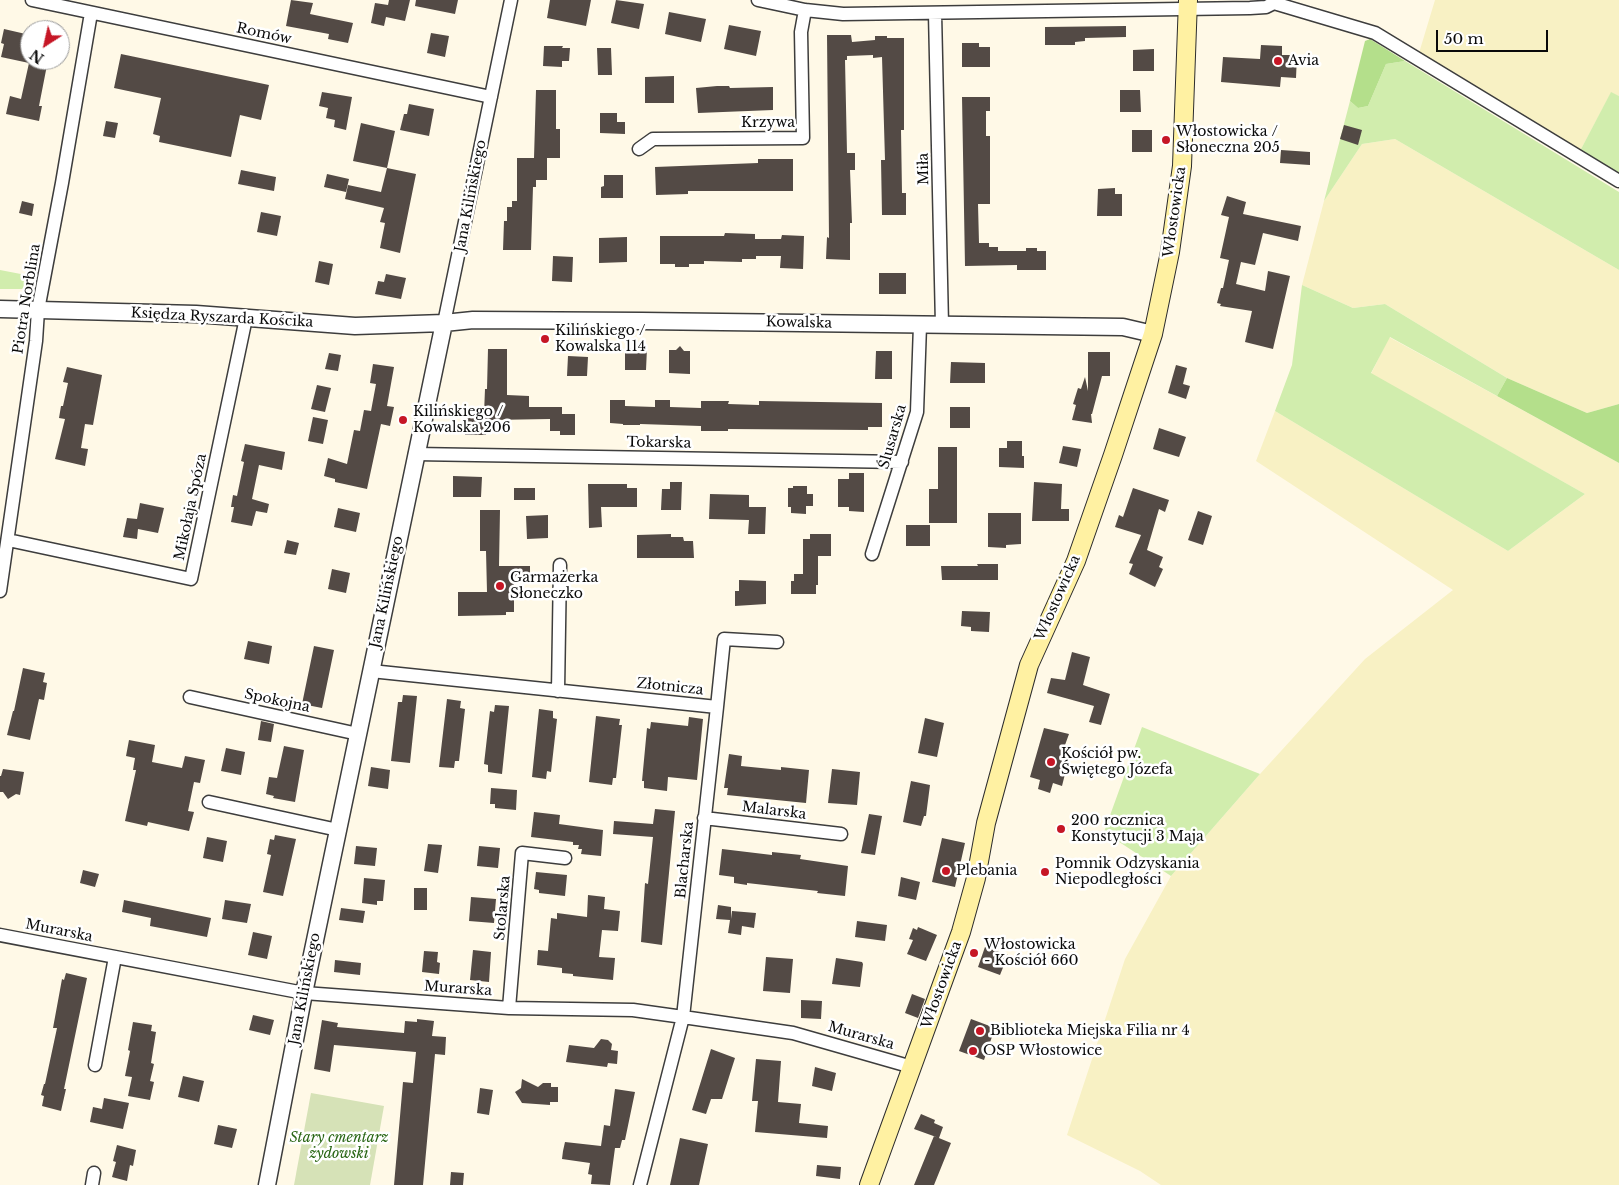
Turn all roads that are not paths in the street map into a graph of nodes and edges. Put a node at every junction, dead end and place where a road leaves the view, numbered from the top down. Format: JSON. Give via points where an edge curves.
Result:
{"nodes":[{"id":1,"x":32,"y":0,"type":"edge"},
{"id":2,"x":511,"y":0,"type":"edge"},
{"id":3,"x":758,"y":0,"type":"edge"},
{"id":4,"x":1274,"y":2,"type":"edge"},
{"id":5,"x":1188,"y":4,"type":"edge"},
{"id":6,"x":805,"y":10,"type":"junction"},
{"id":7,"x":91,"y":13,"type":"junction"},
{"id":8,"x":935,"y":13,"type":"junction"},
{"id":9,"x":491,"y":97,"type":"junction"},
{"id":10,"x":639,"y":149,"type":"dead end"},
{"id":11,"x":1619,"y":181,"type":"edge"},
{"id":12,"x":0,"y":309,"type":"edge"},
{"id":13,"x":38,"y":310,"type":"junction"},
{"id":14,"x":246,"y":318,"type":"junction"},
{"id":15,"x":444,"y":323,"type":"junction"},
{"id":16,"x":920,"y":325,"type":"junction"},
{"id":17,"x":942,"y":325,"type":"junction"},
{"id":18,"x":1153,"y":334,"type":"junction"},
{"id":19,"x":416,"y":454,"type":"junction"},
{"id":20,"x":902,"y":462,"type":"junction"},
{"id":21,"x":8,"y":540,"type":"junction"},
{"id":22,"x":872,"y":554,"type":"dead end"},
{"id":23,"x":560,"y":565,"type":"dead end"},
{"id":24,"x":0,"y":591,"type":"edge"},
{"id":25,"x":777,"y":642,"type":"dead end"},
{"id":26,"x":371,"y":671,"type":"junction"},
{"id":27,"x":558,"y":691,"type":"junction"},
{"id":28,"x":190,"y":697,"type":"dead end"},
{"id":29,"x":716,"y":707,"type":"junction"},
{"id":30,"x":358,"y":734,"type":"junction"},
{"id":31,"x":209,"y":802,"type":"dead end"},
{"id":32,"x":704,"y":818,"type":"junction"},
{"id":33,"x":338,"y":830,"type":"junction"},
{"id":34,"x":841,"y":834,"type":"dead end"},
{"id":35,"x":565,"y":858,"type":"dead end"},
{"id":36,"x":0,"y":935,"type":"edge"},
{"id":37,"x":115,"y":957,"type":"junction"},
{"id":38,"x":304,"y":993,"type":"junction"},
{"id":39,"x":509,"y":1008,"type":"junction"},
{"id":40,"x":683,"y":1017,"type":"junction"},
{"id":41,"x":95,"y":1065,"type":"dead end"},
{"id":42,"x":912,"y":1067,"type":"junction"},
{"id":43,"x":267,"y":1185,"type":"edge"},
{"id":44,"x":640,"y":1185,"type":"edge"},
{"id":45,"x":869,"y":1185,"type":"edge"}],
"edges":[{"from":1,"to":7,"type":"street","name":"Romów"},
{"from":2,"to":9,"type":"street","name":"Jana Kilińskiego"},
{"from":3,"to":6,"type":"street"},
{"from":4,"to":5,"type":"street","via":[[1266,7]]},
{"from":4,"to":11,"type":"street","via":[[1375,33]]},
{"from":5,"to":8,"type":"street"},
{"from":5,"to":18,"type":"main road","name":"Włostowicka","via":[[1182,166],[1170,252]]},
{"from":6,"to":8,"type":"street","via":[[843,14]]},
{"from":6,"to":10,"type":"street","name":"Krzywa","via":[[801,32],[803,138],[653,139]]},
{"from":7,"to":9,"type":"street","name":"Romów"},
{"from":7,"to":13,"type":"street","name":"Piotra Norblina"},
{"from":8,"to":17,"type":"street","name":"Miła"},
{"from":9,"to":15,"type":"street","name":"Jana Kilińskiego"},
{"from":12,"to":13,"type":"street","name":"Księdza Ryszarda Kościka"},
{"from":13,"to":14,"type":"street","name":"Księdza Ryszarda Kościka"},
{"from":13,"to":21,"type":"street","name":"Piotra Norblina"},
{"from":14,"to":15,"type":"street","name":"Księdza Ryszarda Kościka","via":[[354,326]]},
{"from":14,"to":21,"type":"street","name":"Mikołaja Spóza","via":[[191,579]]},
{"from":15,"to":16,"type":"street","name":"Kowalska","via":[[474,320]]},
{"from":15,"to":19,"type":"street","name":"Jana Kilińskiego"},
{"from":16,"to":17,"type":"street","name":"Kowalska"},
{"from":16,"to":20,"type":"street","name":"Ślusarska","via":[[918,412]]},
{"from":17,"to":18,"type":"street","name":"Kowalska","via":[[1123,327]]},
{"from":18,"to":42,"type":"main road","name":"Włostowicka","via":[[1076,561],[1029,665],[986,823],[976,878],[961,932]]},
{"from":19,"to":20,"type":"street","name":"Tokarska"},
{"from":19,"to":26,"type":"street","name":"Jana Kilińskiego"},
{"from":20,"to":22,"type":"street","name":"Ślusarska"},
{"from":21,"to":24,"type":"street","name":"Piotra Norblina"},
{"from":23,"to":27,"type":"street"},
{"from":25,"to":29,"type":"street","name":"Złotnicza","via":[[724,639]]},
{"from":26,"to":27,"type":"street","name":"Złotnicza"},
{"from":26,"to":30,"type":"street","name":"Jana Kilińskiego"},
{"from":27,"to":29,"type":"street","name":"Złotnicza"},
{"from":28,"to":30,"type":"street","name":"Spokojna"},
{"from":29,"to":32,"type":"street","name":"Blacharska"},
{"from":30,"to":33,"type":"street","name":"Jana Kilińskiego"},
{"from":31,"to":33,"type":"street"},
{"from":32,"to":34,"type":"street","name":"Malarska"},
{"from":32,"to":40,"type":"street","name":"Blacharska"},
{"from":33,"to":38,"type":"street","name":"Jana Kilińskiego"},
{"from":35,"to":39,"type":"street","name":"Stolarska","via":[[522,853]]},
{"from":36,"to":37,"type":"street","name":"Murarska"},
{"from":37,"to":38,"type":"street","name":"Murarska"},
{"from":37,"to":41,"type":"street"},
{"from":38,"to":39,"type":"street","name":"Murarska"},
{"from":38,"to":43,"type":"street","name":"Jana Kilińskiego"},
{"from":39,"to":40,"type":"street","name":"Murarska","via":[[633,1010]]},
{"from":40,"to":42,"type":"street","name":"Murarska","via":[[793,1033]]},
{"from":40,"to":44,"type":"street","name":"Blacharska"},
{"from":42,"to":45,"type":"main road","name":"Włostowicka"}]}
